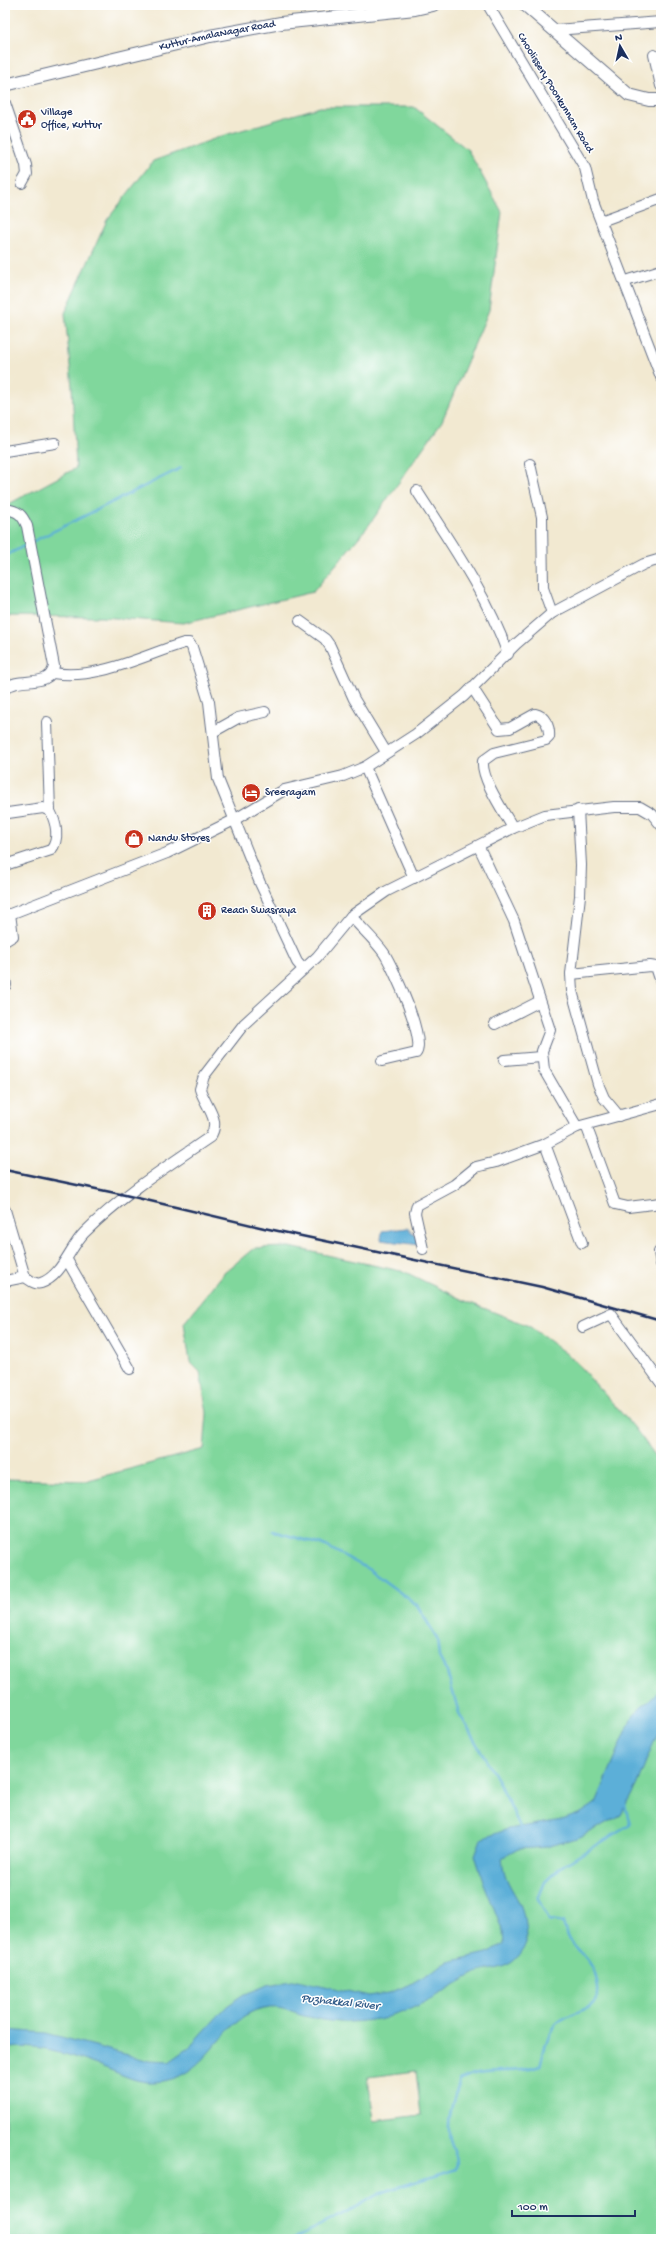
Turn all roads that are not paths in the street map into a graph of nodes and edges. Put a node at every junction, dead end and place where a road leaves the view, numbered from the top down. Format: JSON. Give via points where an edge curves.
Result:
{"nodes":[{"id":1,"x":433,"y":5,"type":"edge"},
{"id":2,"x":488,"y":5,"type":"edge"},
{"id":3,"x":525,"y":5,"type":"edge"},
{"id":4,"x":661,"y":22,"type":"edge"},
{"id":5,"x":555,"y":30,"type":"junction"},
{"id":6,"x":654,"y":55,"type":"dead end"},
{"id":7,"x":5,"y":85,"type":"edge"},
{"id":8,"x":661,"y":86,"type":"edge"},
{"id":9,"x":661,"y":100,"type":"edge"},
{"id":10,"x":5,"y":103,"type":"edge"},
{"id":11,"x":22,"y":184,"type":"dead end"},
{"id":12,"x":661,"y":199,"type":"edge"},
{"id":13,"x":601,"y":220,"type":"junction"},
{"id":14,"x":661,"y":270,"type":"edge"},
{"id":15,"x":626,"y":281,"type":"junction"},
{"id":16,"x":661,"y":377,"type":"edge"},
{"id":17,"x":55,"y":443,"type":"dead end"},
{"id":18,"x":5,"y":451,"type":"edge"},
{"id":19,"x":530,"y":464,"type":"dead end"},
{"id":20,"x":417,"y":491,"type":"dead end"},
{"id":21,"x":5,"y":509,"type":"edge"},
{"id":22,"x":661,"y":559,"type":"edge"},
{"id":23,"x":552,"y":613,"type":"junction"},
{"id":24,"x":300,"y":621,"type":"dead end"},
{"id":25,"x":508,"y":654,"type":"junction"},
{"id":26,"x":53,"y":674,"type":"junction"},
{"id":27,"x":472,"y":687,"type":"junction"},
{"id":28,"x":5,"y":689,"type":"edge"},
{"id":29,"x":266,"y":712,"type":"dead end"},
{"id":30,"x":47,"y":722,"type":"dead end"},
{"id":31,"x":213,"y":732,"type":"junction"},
{"id":32,"x":386,"y":752,"type":"junction"},
{"id":33,"x":365,"y":767,"type":"junction"},
{"id":34,"x":578,"y":810,"type":"junction"},
{"id":35,"x":50,"y":811,"type":"junction"},
{"id":36,"x":5,"y":812,"type":"edge"},
{"id":37,"x":234,"y":820,"type":"junction"},
{"id":38,"x":661,"y":825,"type":"edge"},
{"id":39,"x":513,"y":828,"type":"junction"},
{"id":40,"x":479,"y":847,"type":"junction"},
{"id":41,"x":5,"y":865,"type":"edge"},
{"id":42,"x":414,"y":878,"type":"junction"},
{"id":43,"x":8,"y":915,"type":"edge"},
{"id":44,"x":351,"y":916,"type":"junction"},
{"id":45,"x":5,"y":941,"type":"edge"},
{"id":46,"x":303,"y":969,"type":"junction"},
{"id":47,"x":571,"y":974,"type":"junction"},
{"id":48,"x":661,"y":982,"type":"edge"},
{"id":49,"x":540,"y":1001,"type":"junction"},
{"id":50,"x":495,"y":1024,"type":"dead end"},
{"id":51,"x":541,"y":1057,"type":"junction"},
{"id":52,"x":504,"y":1060,"type":"dead end"},
{"id":53,"x":382,"y":1061,"type":"dead end"},
{"id":54,"x":661,"y":1104,"type":"edge"},
{"id":55,"x":619,"y":1116,"type":"junction"},
{"id":56,"x":581,"y":1126,"type":"junction"},
{"id":57,"x":545,"y":1144,"type":"junction"},
{"id":58,"x":661,"y":1203,"type":"edge"},
{"id":59,"x":5,"y":1210,"type":"edge"},
{"id":60,"x":582,"y":1243,"type":"dead end"},
{"id":61,"x":423,"y":1250,"type":"dead end"},
{"id":62,"x":659,"y":1252,"type":"dead end"},
{"id":63,"x":67,"y":1260,"type":"junction"},
{"id":64,"x":661,"y":1264,"type":"edge"},
{"id":65,"x":25,"y":1276,"type":"junction"},
{"id":66,"x":5,"y":1281,"type":"edge"},
{"id":67,"x":583,"y":1327,"type":"dead end"},
{"id":68,"x":130,"y":1369,"type":"dead end"},
{"id":69,"x":661,"y":1383,"type":"edge"}],
"edges":[{"from":1,"to":7,"type":"main road","name":"Kuttur-AmalaNagar Road","via":[[288,22],[210,36]]},
{"from":2,"to":13,"type":"street","name":"Choolissery Poonkunnam Road","via":[[586,168],[593,201]]},
{"from":3,"to":5,"type":"main road"},
{"from":4,"to":5,"type":"street"},
{"from":5,"to":9,"type":"main road","via":[[629,94],[648,100]]},
{"from":6,"to":8,"type":"street"},
{"from":10,"to":11,"type":"street","via":[[26,165],[27,174]]},
{"from":12,"to":13,"type":"street"},
{"from":13,"to":15,"type":"street","name":"Choolissery Poonkunnam Road"},
{"from":14,"to":15,"type":"street"},
{"from":15,"to":16,"type":"street","name":"Choolissery Poonkunnam Road"},
{"from":17,"to":18,"type":"street"},
{"from":19,"to":23,"type":"street","via":[[542,517],[543,588]]},
{"from":20,"to":25,"type":"street","via":[[472,577]]},
{"from":21,"to":26,"type":"street","via":[[17,511],[23,516],[27,526],[54,658]]},
{"from":22,"to":23,"type":"street","via":[[644,564]]},
{"from":23,"to":25,"type":"street"},
{"from":24,"to":32,"type":"street","via":[[325,639],[330,646],[354,699]]},
{"from":25,"to":27,"type":"street"},
{"from":26,"to":28,"type":"street","via":[[43,680],[12,684]]},
{"from":26,"to":31,"type":"street","via":[[70,676],[94,673],[189,643],[196,654],[209,702]]},
{"from":27,"to":32,"type":"street","via":[[416,734]]},
{"from":27,"to":39,"type":"street","via":[[499,729],[510,728],[535,714],[544,718],[548,725],[550,736],[546,740],[494,753],[483,761],[482,767],[487,780]]},
{"from":29,"to":31,"type":"street","via":[[238,718]]},
{"from":30,"to":35,"type":"street"},
{"from":31,"to":37,"type":"street","via":[[216,772]]},
{"from":32,"to":33,"type":"street"},
{"from":33,"to":37,"type":"street","via":[[343,776],[284,790]]},
{"from":33,"to":42,"type":"street"},
{"from":34,"to":38,"type":"street","via":[[640,807],[652,814]]},
{"from":34,"to":39,"type":"street","via":[[545,815]]},
{"from":34,"to":47,"type":"street","via":[[580,896]]},
{"from":35,"to":36,"type":"street","via":[[43,808],[8,814]]},
{"from":35,"to":41,"type":"street","via":[[54,818],[57,840],[51,850]]},
{"from":37,"to":43,"type":"street","via":[[167,853]]},
{"from":37,"to":46,"type":"street","via":[[297,962]]},
{"from":39,"to":40,"type":"street"},
{"from":40,"to":42,"type":"street"},
{"from":40,"to":49,"type":"street","via":[[514,921]]},
{"from":42,"to":44,"type":"street","via":[[387,891]]},
{"from":43,"to":45,"type":"street","via":[[13,936]]},
{"from":44,"to":46,"type":"street","via":[[325,948]]},
{"from":44,"to":53,"type":"street","via":[[374,939],[392,968],[409,1007],[419,1045],[416,1053]]},
{"from":46,"to":63,"type":"street","via":[[244,1024],[204,1076],[200,1089],[214,1120],[215,1130],[210,1137],[125,1195],[74,1243]]},
{"from":47,"to":48,"type":"street","via":[[650,966],[656,967]]},
{"from":47,"to":55,"type":"street","via":[[573,998],[596,1078],[604,1098]]},
{"from":49,"to":50,"type":"street"},
{"from":49,"to":51,"type":"street","via":[[550,1030]]},
{"from":51,"to":52,"type":"street"},
{"from":51,"to":56,"type":"street","via":[[544,1070]]},
{"from":54,"to":55,"type":"street"},
{"from":55,"to":56,"type":"street"},
{"from":56,"to":57,"type":"street"},
{"from":56,"to":58,"type":"street","via":[[615,1204],[628,1207]]},
{"from":57,"to":60,"type":"street"},
{"from":57,"to":61,"type":"street","via":[[476,1167],[454,1185],[417,1205],[415,1213]]},
{"from":59,"to":65,"type":"street"},
{"from":62,"to":64,"type":"street"},
{"from":63,"to":65,"type":"street","via":[[40,1283],[33,1283]]},
{"from":63,"to":68,"type":"street"},
{"from":65,"to":66,"type":"street"},
{"from":67,"to":69,"type":"street","via":[[611,1314]]}]}
